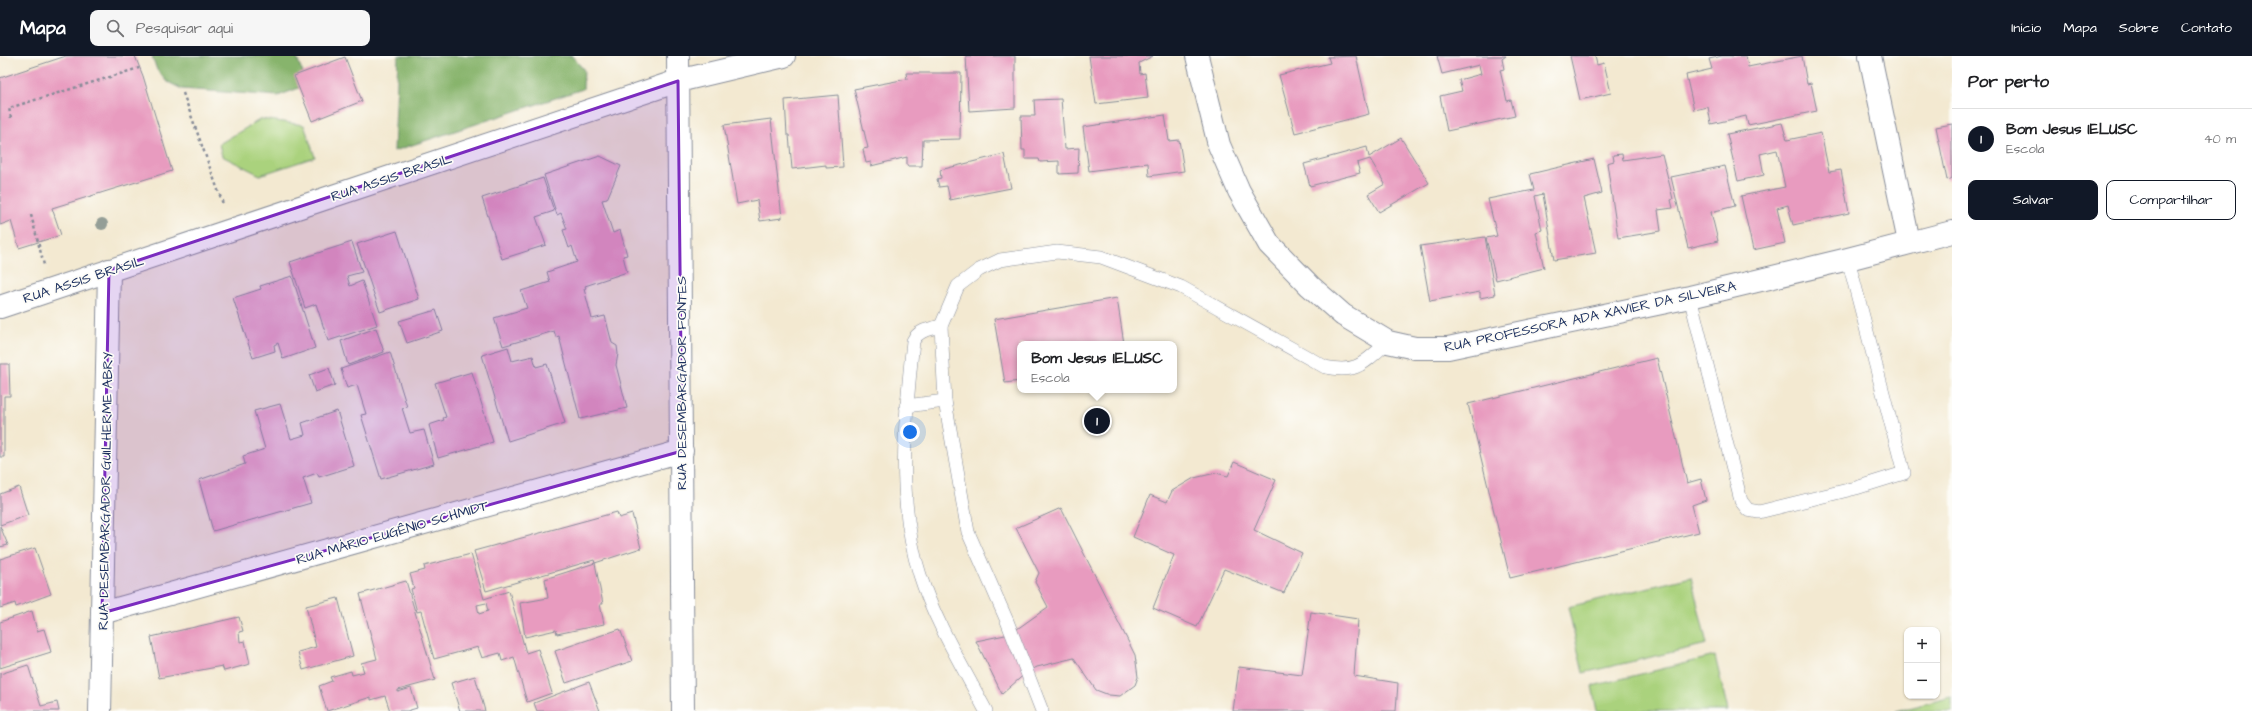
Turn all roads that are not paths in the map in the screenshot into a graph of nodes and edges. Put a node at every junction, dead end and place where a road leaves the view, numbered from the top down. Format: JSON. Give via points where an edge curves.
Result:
{"nodes":[{"id":1,"x":678,"y":56,"type":"edge"},
{"id":2,"x":784,"y":56,"type":"edge"},
{"id":3,"x":1196,"y":56,"type":"edge"},
{"id":4,"x":1870,"y":56,"type":"edge"},
{"id":5,"x":678,"y":81,"type":"junction"},
{"id":6,"x":1952,"y":232,"type":"edge"},
{"id":7,"x":1909,"y":242,"type":"junction"},
{"id":8,"x":1848,"y":259,"type":"junction"},
{"id":9,"x":109,"y":270,"type":"junction"},
{"id":10,"x":1690,"y":297,"type":"junction"},
{"id":11,"x":0,"y":307,"type":"edge"},
{"id":12,"x":941,"y":326,"type":"junction"},
{"id":13,"x":1388,"y":342,"type":"junction"},
{"id":14,"x":945,"y":401,"type":"junction"},
{"id":15,"x":906,"y":406,"type":"junction"},
{"id":16,"x":682,"y":451,"type":"junction"},
{"id":17,"x":102,"y":613,"type":"junction"},
{"id":18,"x":100,"y":711,"type":"edge"},
{"id":19,"x":682,"y":711,"type":"edge"},
{"id":20,"x":986,"y":711,"type":"edge"},
{"id":21,"x":1042,"y":711,"type":"edge"}],
"edges":[{"from":1,"to":5,"type":"street","name":"RUA DESEMBARGADOR FONTES"},
{"from":2,"to":5,"type":"street","name":"RUA ASSIS BRASIL"},
{"from":3,"to":13,"type":"street","name":"RUA PROFESSORA ADA XAVIER DA SILVEIRA","via":[[1219,145],[1238,191],[1270,244],[1310,286],[1343,314]]},
{"from":4,"to":7,"type":"street"},
{"from":5,"to":9,"type":"street","name":"RUA ASSIS BRASIL"},
{"from":5,"to":16,"type":"street","name":"RUA DESEMBARGADOR FONTES"},
{"from":6,"to":7,"type":"street","name":"RUA PROFESSORA ADA XAVIER DA SILVEIRA"},
{"from":7,"to":8,"type":"street","name":"RUA PROFESSORA ADA XAVIER DA SILVEIRA"},
{"from":8,"to":10,"type":"street","name":"RUA PROFESSORA ADA XAVIER DA SILVEIRA"},
{"from":8,"to":10,"type":"lane","via":[[1904,472],[1856,488],[1759,512],[1748,510],[1741,501]]},
{"from":9,"to":11,"type":"street","name":"RUA ASSIS BRASIL"},
{"from":9,"to":17,"type":"street","name":"RUA DESEMBARGADOR GUILHERME ABRY"},
{"from":10,"to":13,"type":"street","name":"RUA PROFESSORA ADA XAVIER DA SILVEIRA","via":[[1448,348],[1415,348]]},
{"from":12,"to":13,"type":"lane","via":[[958,286],[979,270],[1000,260],[1057,252],[1101,257],[1182,287],[1326,367],[1343,370],[1361,365]]},
{"from":12,"to":14,"type":"lane"},
{"from":12,"to":15,"type":"lane","via":[[923,331],[916,335],[913,341]]},
{"from":14,"to":15,"type":"lane"},
{"from":14,"to":21,"type":"lane","via":[[968,532]]},
{"from":15,"to":20,"type":"lane","via":[[906,508],[920,575],[942,625]]},
{"from":16,"to":17,"type":"street","name":"RUA MÁRIO EUGÊNIO SCHMIDT"},
{"from":16,"to":19,"type":"street","name":"RUA DESEMBARGADOR FONTES"},
{"from":17,"to":18,"type":"street","name":"RUA DESEMBARGADOR GUILHERME ABRY"}]}
